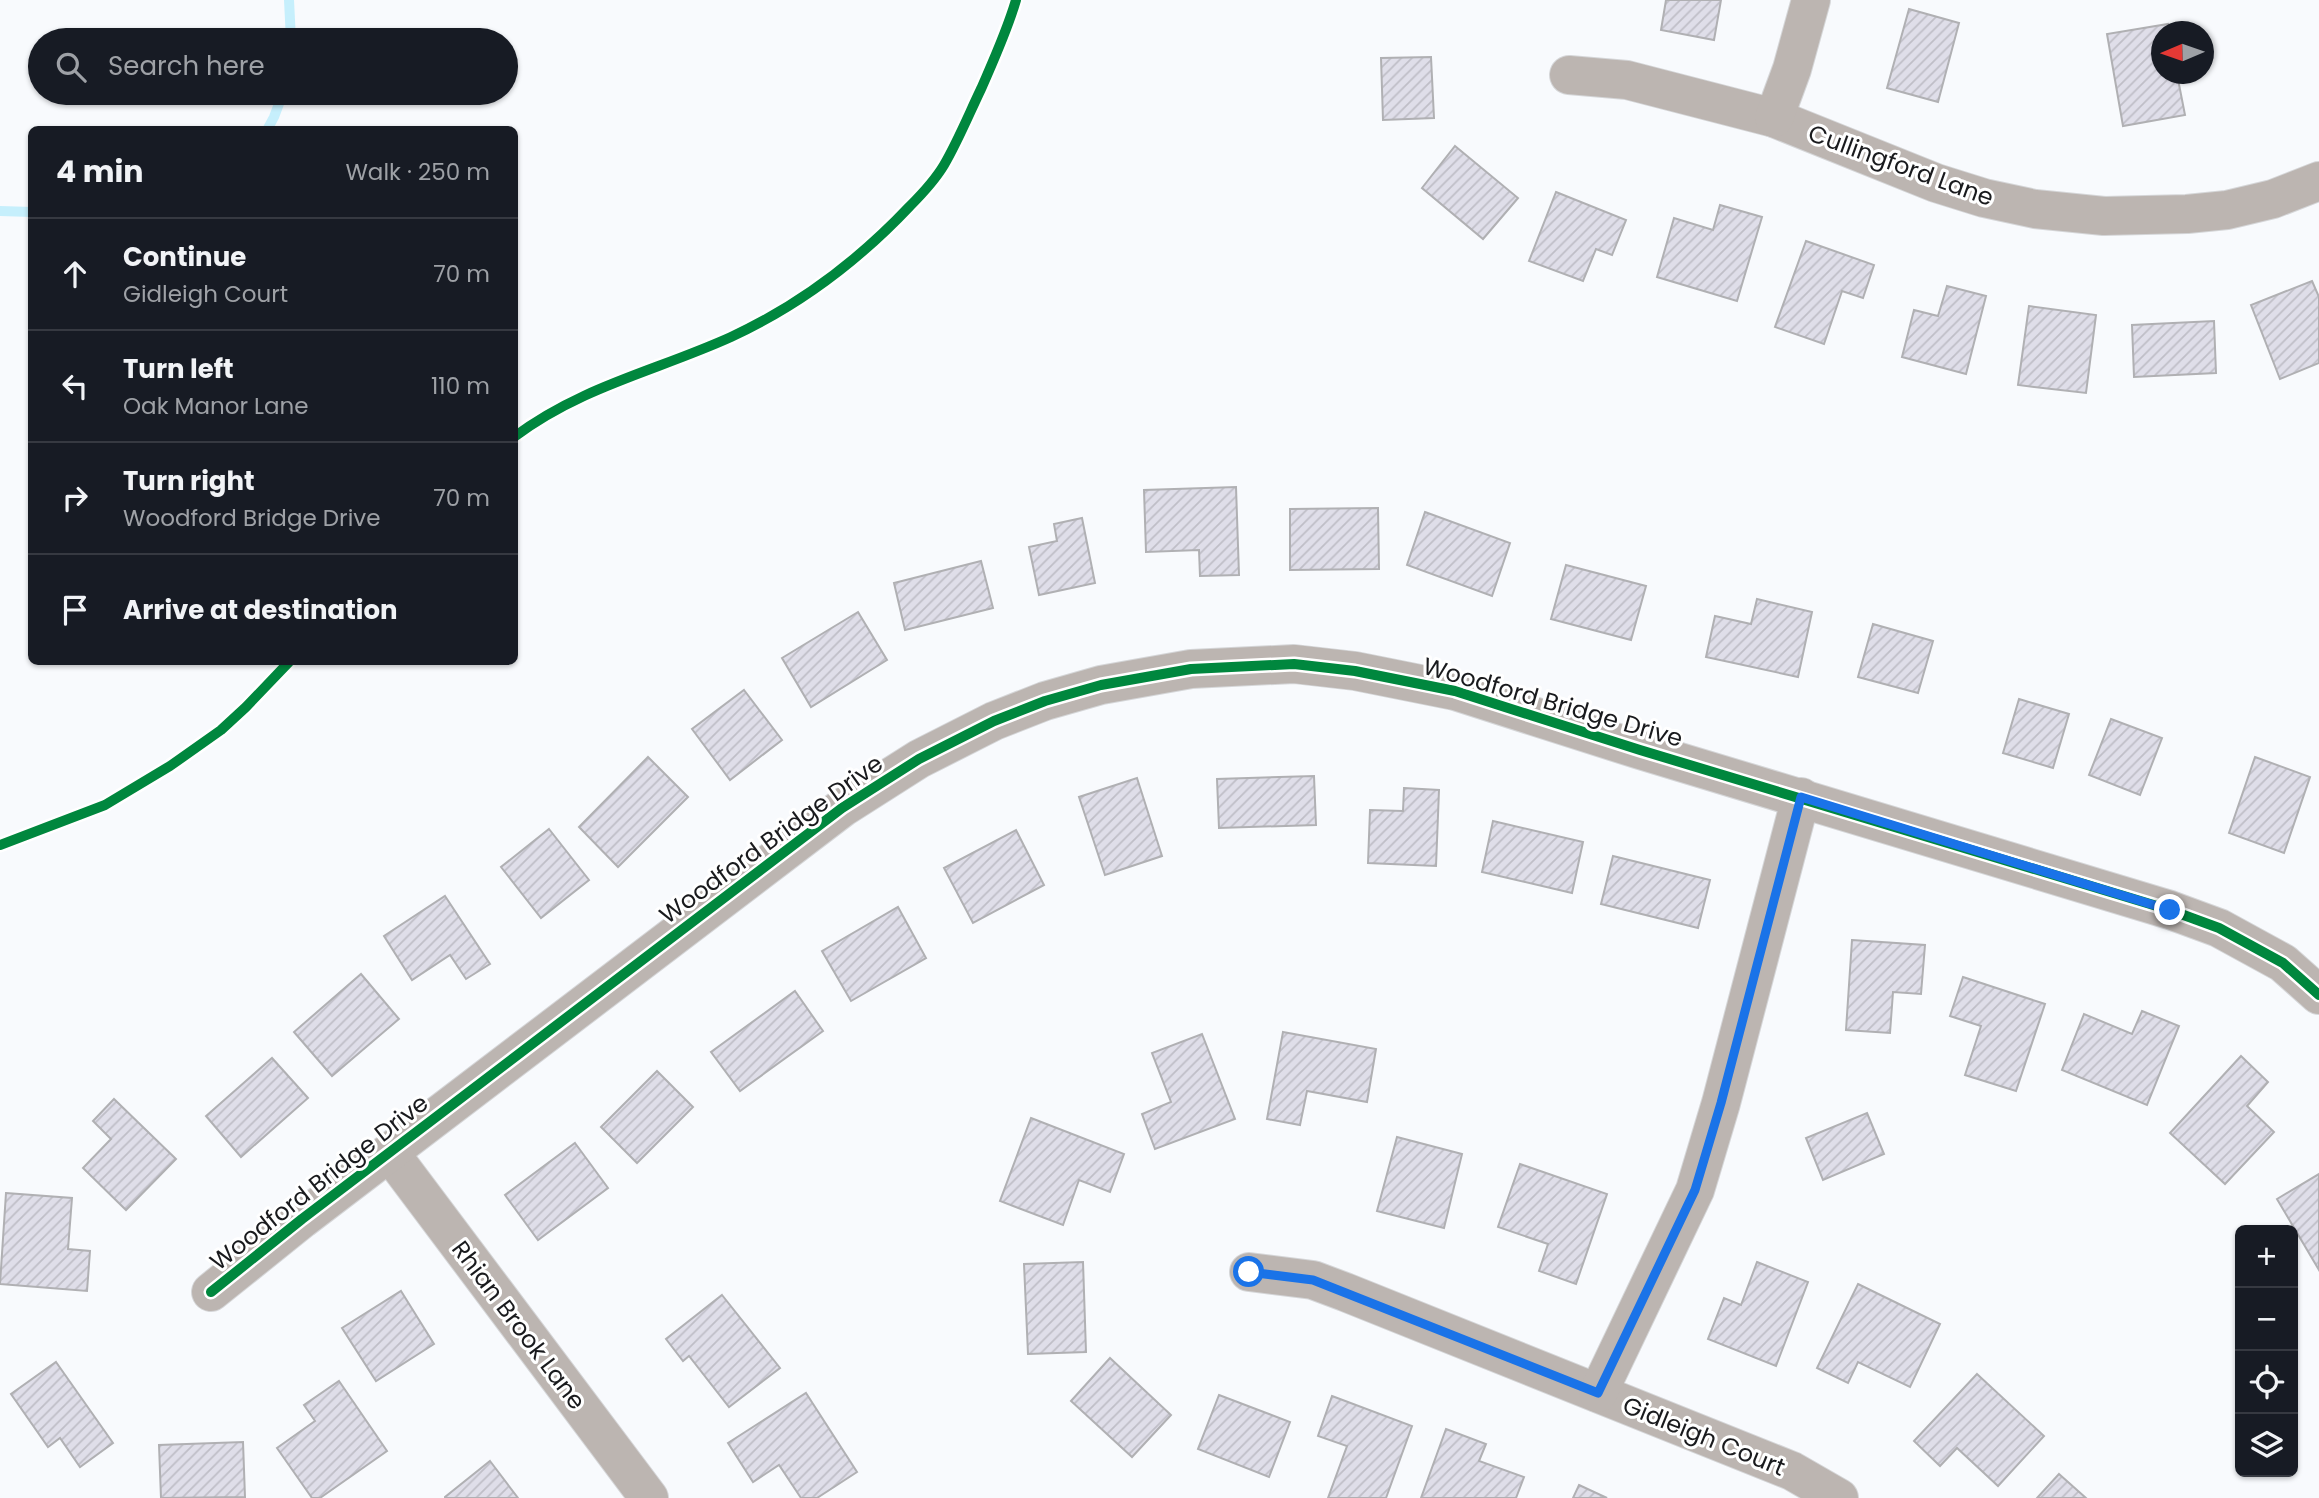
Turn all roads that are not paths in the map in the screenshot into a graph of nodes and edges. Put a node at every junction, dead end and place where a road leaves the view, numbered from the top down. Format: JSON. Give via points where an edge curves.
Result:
{"nodes":[{"id":1,"x":1811,"y":0,"type":"edge"},
{"id":2,"x":1569,"y":75,"type":"dead end"},
{"id":3,"x":1774,"y":118,"type":"junction"},
{"id":4,"x":2319,"y":181,"type":"edge"},
{"id":5,"x":1801,"y":797,"type":"junction"},
{"id":6,"x":2319,"y":995,"type":"edge"},
{"id":7,"x":390,"y":1153,"type":"junction"},
{"id":8,"x":1249,"y":1272,"type":"dead end"},
{"id":9,"x":211,"y":1292,"type":"dead end"},
{"id":10,"x":1598,"y":1393,"type":"junction"},
{"id":11,"x":649,"y":1498,"type":"edge"},
{"id":12,"x":1839,"y":1498,"type":"edge"}],
"edges":[{"from":1,"to":3,"type":"street"},
{"from":2,"to":3,"type":"street","name":"Cullingford Lane","via":[[1627,80]]},
{"from":3,"to":4,"type":"street","name":"Cullingford Lane","via":[[1936,183],[2035,209],[2104,215],[2187,214],[2273,199]]},
{"from":5,"to":6,"type":"street","name":"Woodford Bridge Drive","via":[[2195,919],[2283,963]]},
{"from":5,"to":7,"type":"street","name":"Woodford Bridge Drive","via":[[1455,691],[1355,671],[1294,664],[1191,669],[1101,685],[994,721],[919,759],[842,808]]},
{"from":5,"to":10,"type":"street","via":[[1695,1190]]},
{"from":7,"to":9,"type":"street","name":"Woodford Bridge Drive"},
{"from":7,"to":11,"type":"street","name":"Rhian Brook Lane"},
{"from":8,"to":10,"type":"street","name":"Gidleigh Court","via":[[1313,1280]]},
{"from":10,"to":12,"type":"street","name":"Gidleigh Court","via":[[1792,1471]]}]}
